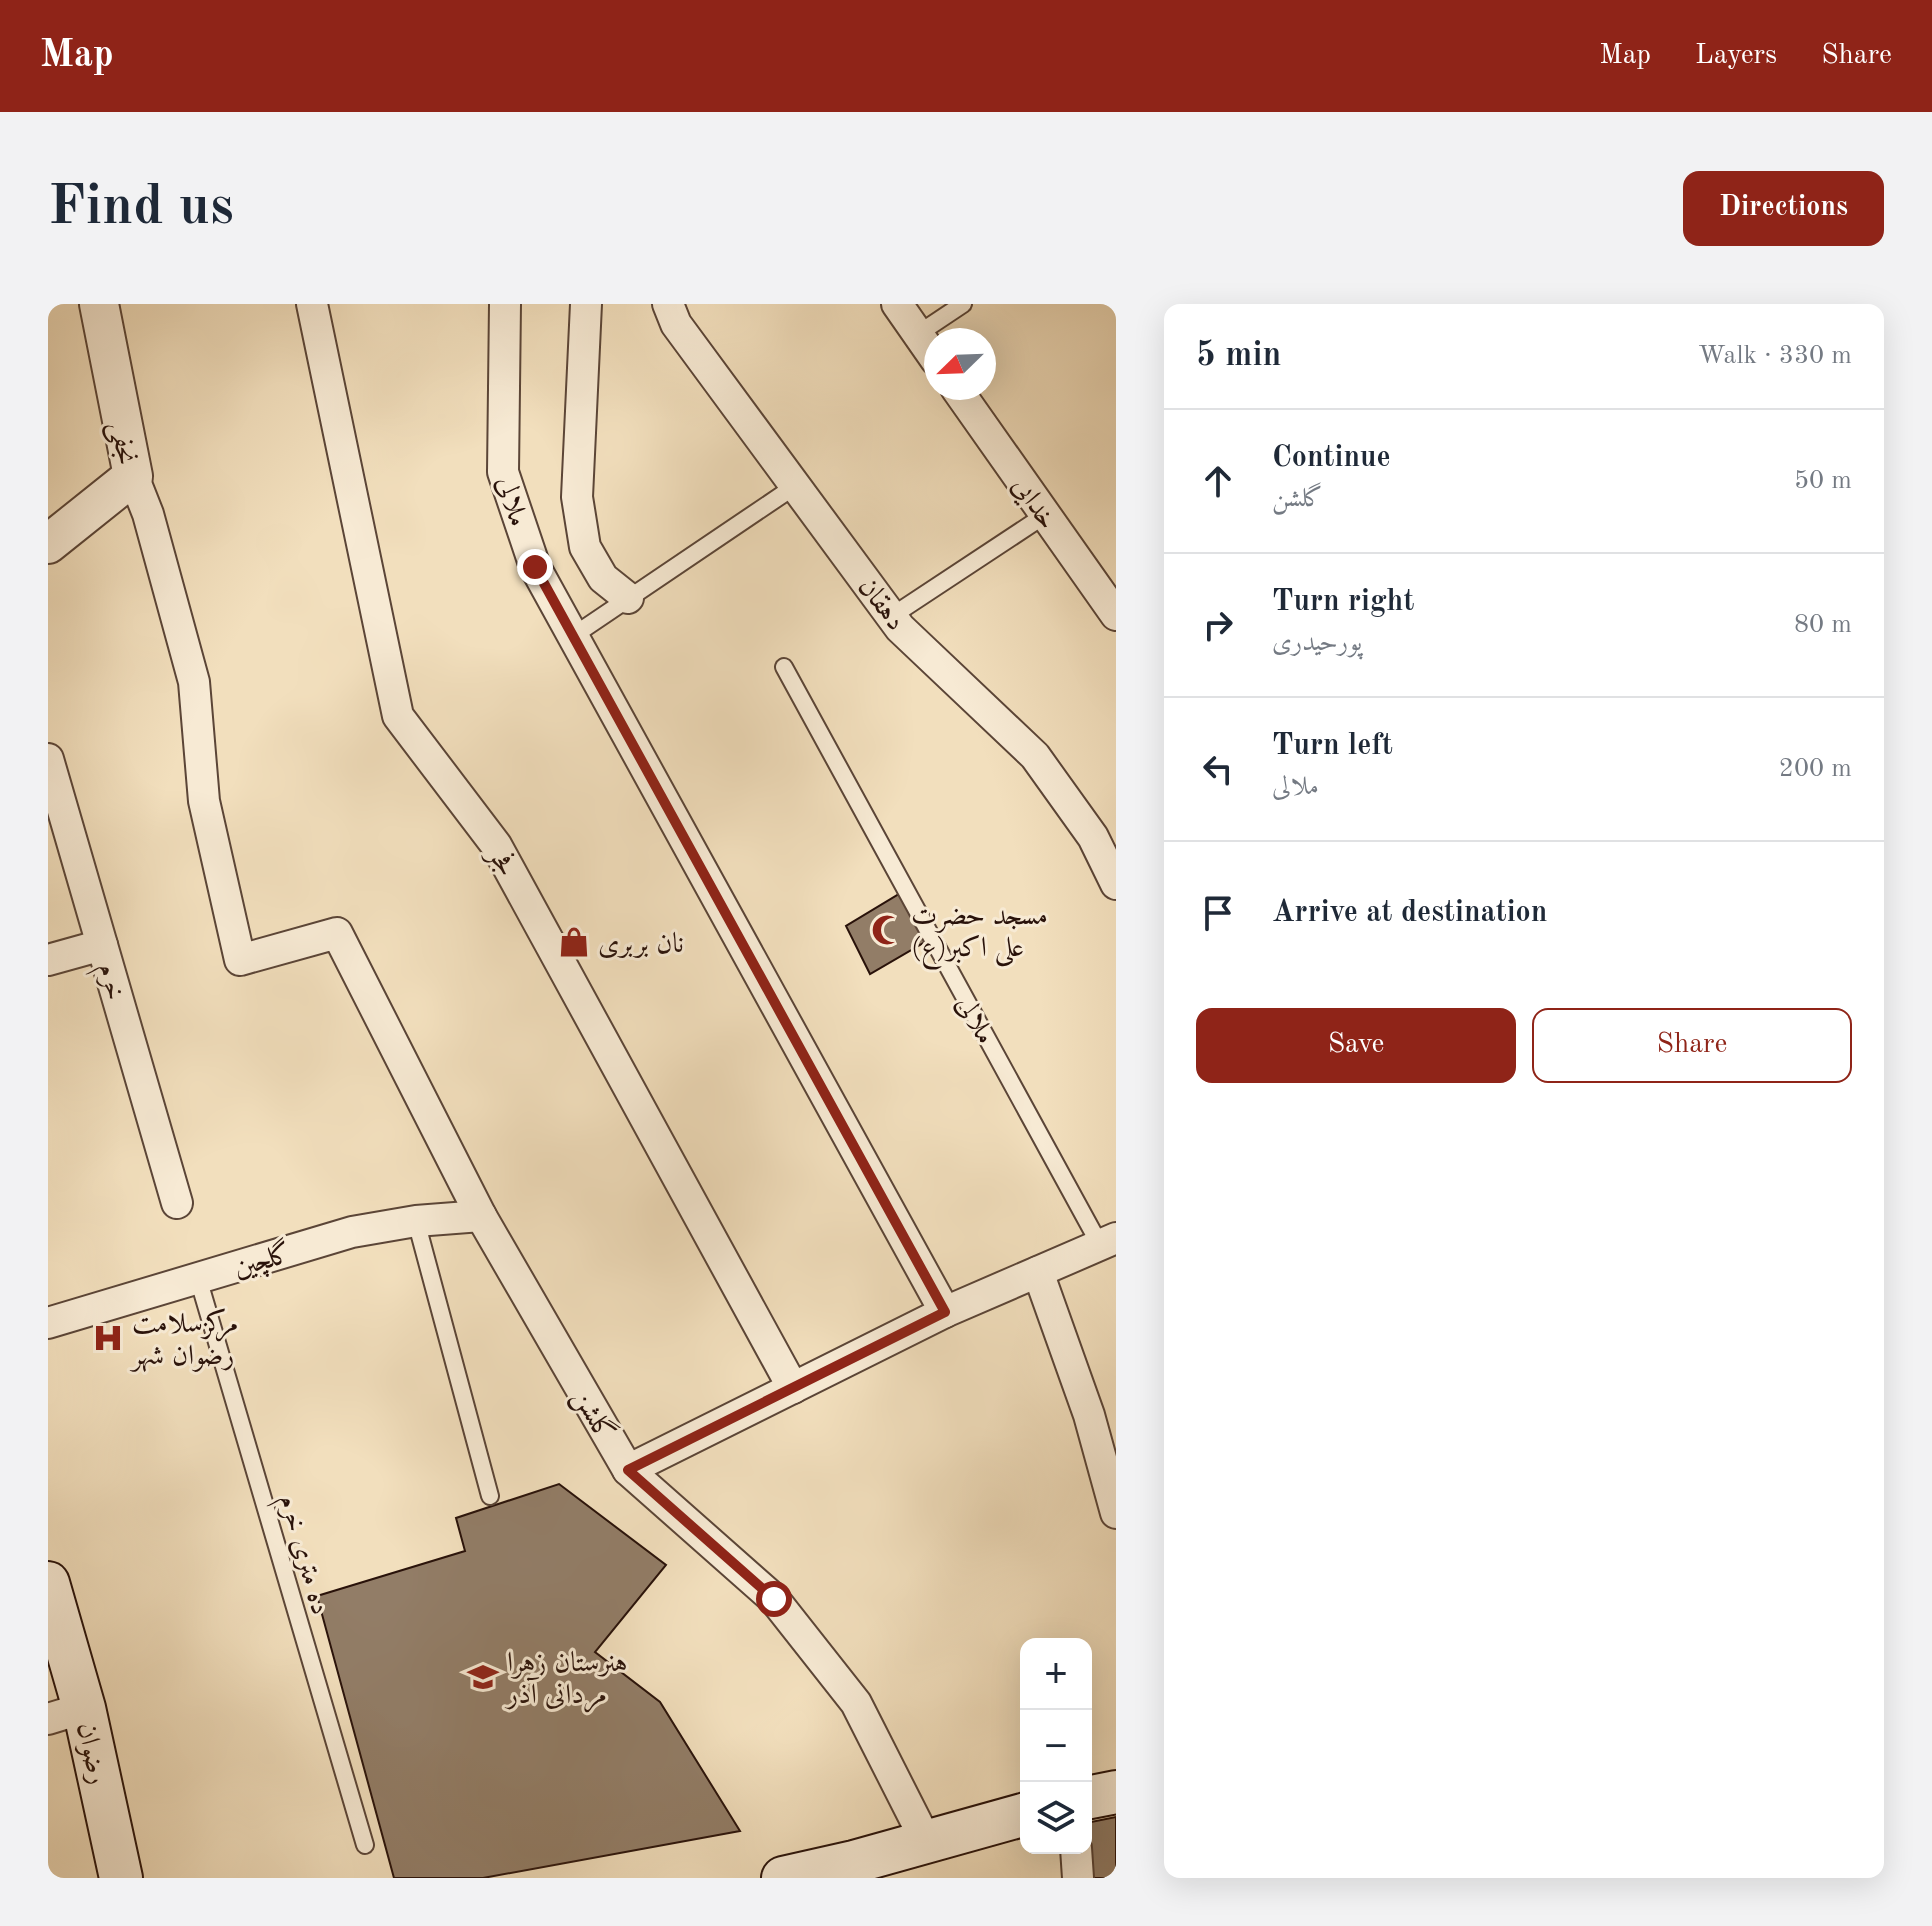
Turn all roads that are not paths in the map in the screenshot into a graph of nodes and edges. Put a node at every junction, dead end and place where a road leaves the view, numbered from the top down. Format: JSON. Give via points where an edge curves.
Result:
{"nodes":[{"id":1,"x":99,"y":304,"type":"edge"},
{"id":2,"x":312,"y":304,"type":"edge"},
{"id":3,"x":505,"y":304,"type":"edge"},
{"id":4,"x":586,"y":304,"type":"edge"},
{"id":5,"x":668,"y":304,"type":"edge"},
{"id":6,"x":897,"y":304,"type":"edge"},
{"id":7,"x":963,"y":304,"type":"edge"},
{"id":8,"x":918,"y":334,"type":"junction"},
{"id":9,"x":924,"y":343,"type":"edge"},
{"id":10,"x":964,"y":400,"type":"edge"},
{"id":11,"x":133,"y":476,"type":"junction"},
{"id":12,"x":795,"y":486,"type":"junction"},
{"id":13,"x":1045,"y":515,"type":"junction"},
{"id":14,"x":48,"y":544,"type":"edge"},
{"id":15,"x":628,"y":598,"type":"junction"},
{"id":16,"x":1116,"y":615,"type":"edge"},
{"id":17,"x":892,"y":616,"type":"junction"},
{"id":18,"x":573,"y":636,"type":"junction"},
{"id":19,"x":784,"y":667,"type":"dead end"},
{"id":20,"x":48,"y":759,"type":"edge"},
{"id":21,"x":1116,"y":884,"type":"edge"},
{"id":22,"x":102,"y":945,"type":"junction"},
{"id":23,"x":48,"y":960,"type":"edge"},
{"id":24,"x":177,"y":1203,"type":"dead end"},
{"id":25,"x":481,"y":1216,"type":"junction"},
{"id":26,"x":416,"y":1221,"type":"junction"},
{"id":27,"x":1108,"y":1241,"type":"edge"},
{"id":28,"x":1038,"y":1272,"type":"junction"},
{"id":29,"x":198,"y":1278,"type":"junction"},
{"id":30,"x":945,"y":1312,"type":"junction"},
{"id":31,"x":48,"y":1323,"type":"edge"},
{"id":32,"x":793,"y":1388,"type":"junction"},
{"id":33,"x":628,"y":1470,"type":"junction"},
{"id":34,"x":490,"y":1496,"type":"dead end"},
{"id":35,"x":1116,"y":1513,"type":"edge"},
{"id":36,"x":48,"y":1583,"type":"edge"},
{"id":37,"x":66,"y":1713,"type":"edge"},
{"id":38,"x":1116,"y":1792,"type":"edge"},
{"id":39,"x":1092,"y":1797,"type":"edge"},
{"id":40,"x":1020,"y":1816,"type":"edge"},
{"id":41,"x":926,"y":1841,"type":"junction"},
{"id":42,"x":365,"y":1845,"type":"dead end"},
{"id":43,"x":1076,"y":1854,"type":"edge"},
{"id":44,"x":856,"y":1870,"type":"edge"},
{"id":45,"x":121,"y":1878,"type":"edge"},
{"id":46,"x":783,"y":1878,"type":"edge"},
{"id":47,"x":1078,"y":1878,"type":"edge"}],
"edges":[{"from":1,"to":11,"type":"street","name":"نجفی"},
{"from":2,"to":32,"type":"street","name":"فجر","via":[[398,716],[496,845]]},
{"from":3,"to":18,"type":"street","name":"ملالی","via":[[503,472],[535,567]]},
{"from":4,"to":15,"type":"street","via":[[577,497],[585,547],[603,578]]},
{"from":5,"to":12,"type":"street","name":"دهقان","via":[[676,324]]},
{"from":6,"to":8,"type":"street"},
{"from":7,"to":8,"type":"lane"},
{"from":8,"to":9,"type":"street"},
{"from":10,"to":13,"type":"street","name":"خدایی"},
{"from":11,"to":14,"type":"street","name":"نجفی"},
{"from":11,"to":25,"type":"street","name":"گلشن","via":[[194,682],[204,801],[240,960],[337,933]]},
{"from":12,"to":15,"type":"lane"},
{"from":12,"to":17,"type":"street","name":"دهقان"},
{"from":13,"to":16,"type":"street","name":"خدایی"},
{"from":13,"to":17,"type":"lane"},
{"from":15,"to":18,"type":"lane"},
{"from":17,"to":21,"type":"street","name":"دهقان","via":[[1035,756],[1093,837]]},
{"from":18,"to":30,"type":"street","name":"ملالی"},
{"from":19,"to":27,"type":"lane","name":"ملالی"},
{"from":20,"to":22,"type":"street","name":"خرم"},
{"from":22,"to":23,"type":"street"},
{"from":22,"to":24,"type":"street","name":"خرم"},
{"from":25,"to":26,"type":"street","name":"گلچین"},
{"from":25,"to":33,"type":"street","name":"گلشن"},
{"from":26,"to":29,"type":"street","name":"گلچین","via":[[352,1232]]},
{"from":26,"to":34,"type":"lane"},
{"from":27,"to":28,"type":"street"},
{"from":28,"to":30,"type":"street"},
{"from":28,"to":35,"type":"street","via":[[1089,1415]]},
{"from":29,"to":31,"type":"street","name":"گلچین"},
{"from":29,"to":42,"type":"lane","name":"ده متری خرم"},
{"from":30,"to":32,"type":"street"},
{"from":32,"to":33,"type":"street"},
{"from":33,"to":41,"type":"street","name":"گلشن","via":[[774,1599],[856,1703]]},
{"from":36,"to":37,"type":"main road","name":"رضوان"},
{"from":37,"to":45,"type":"main road","name":"رضوان"},
{"from":38,"to":39,"type":"main road"},
{"from":40,"to":41,"type":"main road"},
{"from":41,"to":44,"type":"main road"},
{"from":43,"to":47,"type":"street"},
{"from":44,"to":46,"type":"main road"}]}
